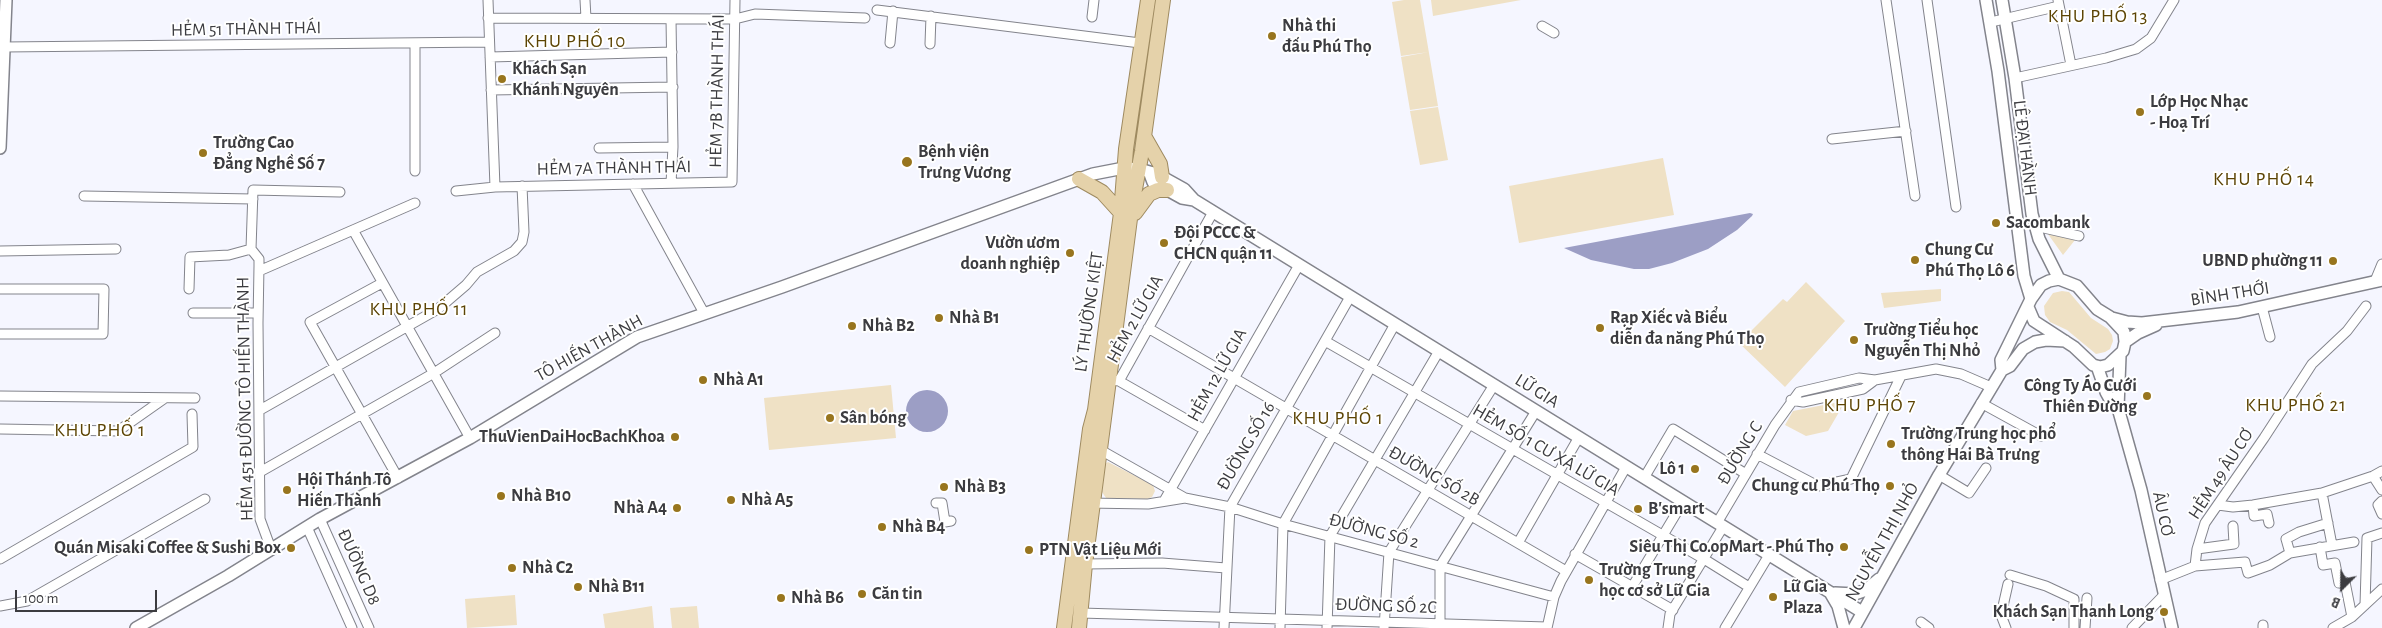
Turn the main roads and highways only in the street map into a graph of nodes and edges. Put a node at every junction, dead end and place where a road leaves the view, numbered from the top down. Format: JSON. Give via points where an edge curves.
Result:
{"nodes":[{"id":1,"x":6,"y":0,"type":"edge"},
{"id":2,"x":1148,"y":0,"type":"edge"},
{"id":3,"x":1163,"y":0,"type":"edge"},
{"id":4,"x":1986,"y":0,"type":"edge"},
{"id":5,"x":2002,"y":0,"type":"edge"},
{"id":6,"x":1144,"y":136,"type":"junction"},
{"id":7,"x":0,"y":148,"type":"edge"},
{"id":8,"x":1124,"y":168,"type":"junction"},
{"id":9,"x":1150,"y":173,"type":"junction"},
{"id":10,"x":1079,"y":179,"type":"junction"},
{"id":11,"x":1167,"y":190,"type":"junction"},
{"id":12,"x":1194,"y":200,"type":"junction"},
{"id":13,"x":1121,"y":213,"type":"junction"},
{"id":14,"x":1130,"y":225,"type":"junction"},
{"id":15,"x":2059,"y":280,"type":"junction"},
{"id":16,"x":2379,"y":281,"type":"edge"},
{"id":17,"x":2029,"y":303,"type":"junction"},
{"id":18,"x":2110,"y":318,"type":"junction"},
{"id":19,"x":2170,"y":320,"type":"junction"},
{"id":20,"x":2065,"y":341,"type":"junction"},
{"id":21,"x":2125,"y":342,"type":"junction"},
{"id":22,"x":2120,"y":356,"type":"junction"},
{"id":23,"x":2097,"y":366,"type":"junction"},
{"id":24,"x":2002,"y":370,"type":"junction"},
{"id":25,"x":2118,"y":408,"type":"junction"},
{"id":26,"x":1094,"y":447,"type":"junction"},
{"id":27,"x":1087,"y":503,"type":"junction"},
{"id":28,"x":1884,"y":576,"type":"junction"},
{"id":29,"x":1830,"y":593,"type":"junction"},
{"id":30,"x":1862,"y":612,"type":"junction"},
{"id":31,"x":136,"y":628,"type":"edge"},
{"id":32,"x":1064,"y":628,"type":"edge"},
{"id":33,"x":1079,"y":628,"type":"edge"},
{"id":34,"x":1844,"y":628,"type":"edge"},
{"id":35,"x":1854,"y":628,"type":"edge"},
{"id":36,"x":2172,"y":628,"type":"edge"}],
"edges":[{"from":1,"to":7,"type":"main road"},
{"from":2,"to":8,"type":"main road","name":"LÝ THƯỜNG KIỆT"},
{"from":3,"to":6,"type":"main road","name":"LÝ THƯỜNG KIỆT"},
{"from":4,"to":17,"type":"main road","name":"LÊ ĐẠI HÀNH"},
{"from":5,"to":15,"type":"main road","name":"LÊ ĐẠI HÀNH","via":[[2035,226]]},
{"from":6,"to":9,"type":"main road","name":"LÝ THƯỜNG KIỆT"},
{"from":6,"to":9,"type":"main road","via":[[1160,164]]},
{"from":8,"to":9,"type":"main road","name":"TÔ HIẾN THÀNH"},
{"from":8,"to":10,"type":"main road","name":"TÔ HIẾN THÀNH"},
{"from":8,"to":13,"type":"main road","name":"LÝ THƯỜNG KIỆT"},
{"from":9,"to":11,"type":"main road","name":"LỮ GIA","via":[[1153,182]]},
{"from":9,"to":12,"type":"main road","name":"LỮ GIA","via":[[1184,189]]},
{"from":9,"to":14,"type":"main road","name":"LÝ THƯỜNG KIỆT"},
{"from":10,"to":13,"type":"main road","via":[[1102,192]]},
{"from":10,"to":31,"type":"main road","name":"TÔ HIẾN THÀNH","via":[[637,336],[470,438],[320,519]]},
{"from":11,"to":12,"type":"main road","name":"LỮ GIA"},
{"from":11,"to":14,"type":"main road","via":[[1154,191],[1145,197]]},
{"from":12,"to":29,"type":"main road","name":"LỮ GIA"},
{"from":13,"to":26,"type":"main road","name":"LÝ THƯỜNG KIỆT","via":[[1095,410]]},
{"from":14,"to":26,"type":"main road","name":"LÝ THƯỜNG KIỆT","via":[[1115,381]]},
{"from":15,"to":17,"type":"main road","name":"NGUYỄN THỊ NHỎ","via":[[2041,285]]},
{"from":15,"to":18,"type":"main road","via":[[2077,286],[2097,309]]},
{"from":16,"to":19,"type":"main road","name":"BÌNH THỚI","via":[[2238,312]]},
{"from":17,"to":20,"type":"main road","name":"LÊ ĐẠI HÀNH","via":[[2034,321]]},
{"from":17,"to":24,"type":"main road","name":"NGUYỄN THỊ NHỎ","via":[[2001,360]]},
{"from":18,"to":19,"type":"main road","name":"BÌNH THỚI","via":[[2134,322]]},
{"from":18,"to":21,"type":"main road","via":[[2124,332]]},
{"from":19,"to":21,"type":"main road","name":"BÌNH THỚI"},
{"from":20,"to":23,"type":"main road","name":"LÊ ĐẠI HÀNH","via":[[2086,361]]},
{"from":20,"to":24,"type":"main road","name":"NGUYỄN THỊ NHỎ","via":[[2035,342]]},
{"from":21,"to":22,"type":"main road","name":"ÂU CƠ"},
{"from":22,"to":23,"type":"main road","via":[[2108,365]]},
{"from":22,"to":25,"type":"main road","name":"ÂU CƠ"},
{"from":23,"to":25,"type":"main road","name":"ÂU CƠ","via":[[2110,401]]},
{"from":24,"to":28,"type":"main road","name":"NGUYỄN THỊ NHỎ"},
{"from":25,"to":36,"type":"main road","name":"ÂU CƠ"},
{"from":26,"to":27,"type":"main road","name":"LÝ THƯỜNG KIỆT"},
{"from":27,"to":32,"type":"main road","name":"LÝ THƯỜNG KIỆT"},
{"from":27,"to":33,"type":"main road","name":"LÝ THƯỜNG KIỆT"},
{"from":28,"to":29,"type":"main road","via":[[1866,590],[1854,594]]},
{"from":28,"to":30,"type":"main road","name":"NGUYỄN THỊ NHỎ"},
{"from":29,"to":30,"type":"main road","name":"LỮ GIA"},
{"from":29,"to":34,"type":"main road","via":[[1838,606]]},
{"from":30,"to":35,"type":"main road","name":"NGUYỄN THỊ NHỎ"}]}
